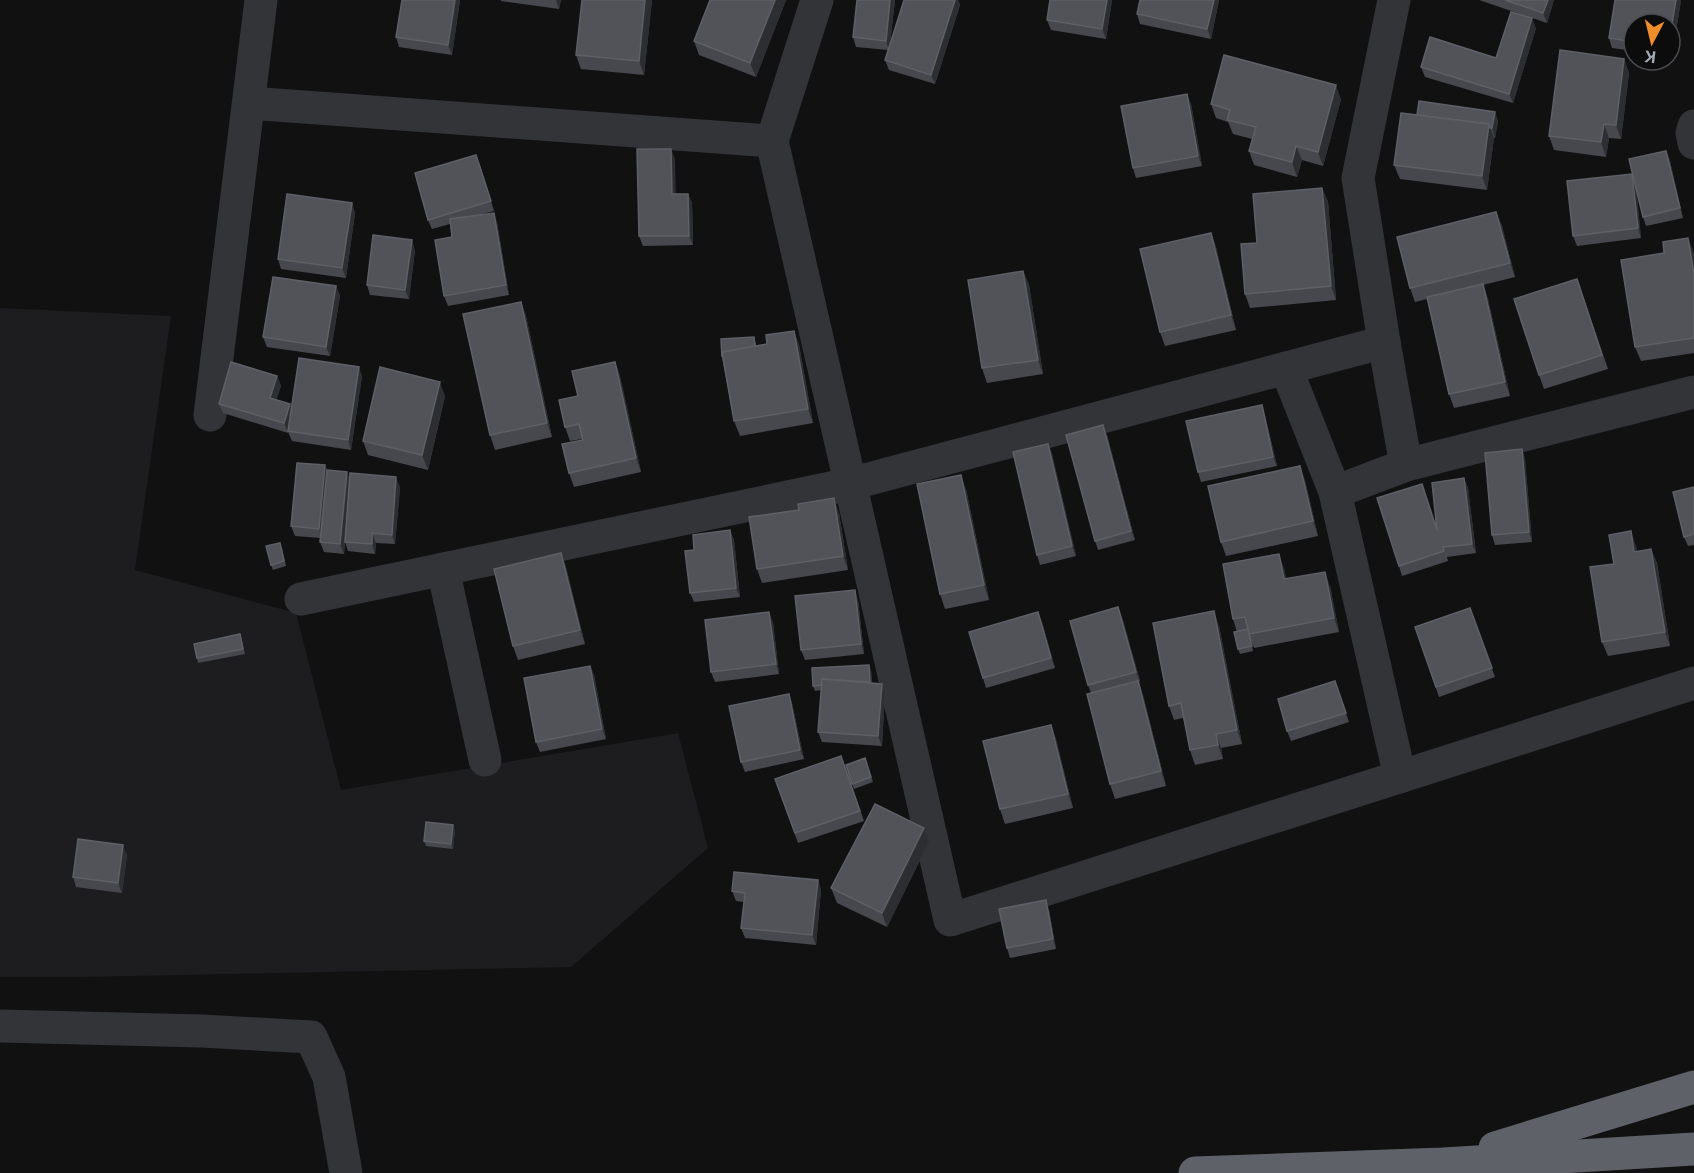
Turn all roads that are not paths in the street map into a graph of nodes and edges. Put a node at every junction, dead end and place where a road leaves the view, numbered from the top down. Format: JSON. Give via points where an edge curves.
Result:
{"nodes":[{"id":1,"x":261,"y":0,"type":"edge"},
{"id":2,"x":817,"y":0,"type":"edge"},
{"id":3,"x":1394,"y":0,"type":"edge"},
{"id":4,"x":249,"y":104,"type":"junction"},
{"id":5,"x":1694,"y":126,"type":"edge"},
{"id":6,"x":772,"y":141,"type":"junction"},
{"id":7,"x":1694,"y":142,"type":"edge"},
{"id":8,"x":1384,"y":342,"type":"junction"},
{"id":9,"x":1286,"y":368,"type":"junction"},
{"id":10,"x":1694,"y":392,"type":"edge"},
{"id":11,"x":210,"y":415,"type":"dead end"},
{"id":12,"x":1406,"y":465,"type":"junction"},
{"id":13,"x":850,"y":484,"type":"junction"},
{"id":14,"x":1335,"y":492,"type":"junction"},
{"id":15,"x":443,"y":569,"type":"junction"},
{"id":16,"x":301,"y":599,"type":"dead end"},
{"id":17,"x":1694,"y":683,"type":"edge"},
{"id":18,"x":485,"y":760,"type":"dead end"},
{"id":19,"x":1400,"y":777,"type":"junction"},
{"id":20,"x":0,"y":1026,"type":"edge"},
{"id":21,"x":1694,"y":1087,"type":"edge"},
{"id":22,"x":1694,"y":1149,"type":"edge"},
{"id":23,"x":1443,"y":1164,"type":"junction"},
{"id":24,"x":346,"y":1173,"type":"edge"},
{"id":25,"x":1195,"y":1173,"type":"edge"}],
"edges":[{"from":1,"to":4,"type":"street"},
{"from":2,"to":6,"type":"street"},
{"from":3,"to":8,"type":"street","via":[[1358,178]]},
{"from":4,"to":6,"type":"street"},
{"from":4,"to":11,"type":"street"},
{"from":5,"to":7,"type":"street"},
{"from":6,"to":13,"type":"street"},
{"from":8,"to":9,"type":"street"},
{"from":8,"to":12,"type":"street"},
{"from":9,"to":13,"type":"street"},
{"from":9,"to":14,"type":"street"},
{"from":10,"to":12,"type":"street"},
{"from":12,"to":14,"type":"street"},
{"from":13,"to":15,"type":"street"},
{"from":13,"to":19,"type":"street","via":[[950,920]]},
{"from":14,"to":19,"type":"street"},
{"from":15,"to":16,"type":"street"},
{"from":15,"to":18,"type":"street"},
{"from":17,"to":19,"type":"street"},
{"from":20,"to":24,"type":"street","via":[[311,1037],[329,1077]]},
{"from":21,"to":23,"type":"highway"},
{"from":22,"to":23,"type":"highway"},
{"from":23,"to":25,"type":"highway"}]}
